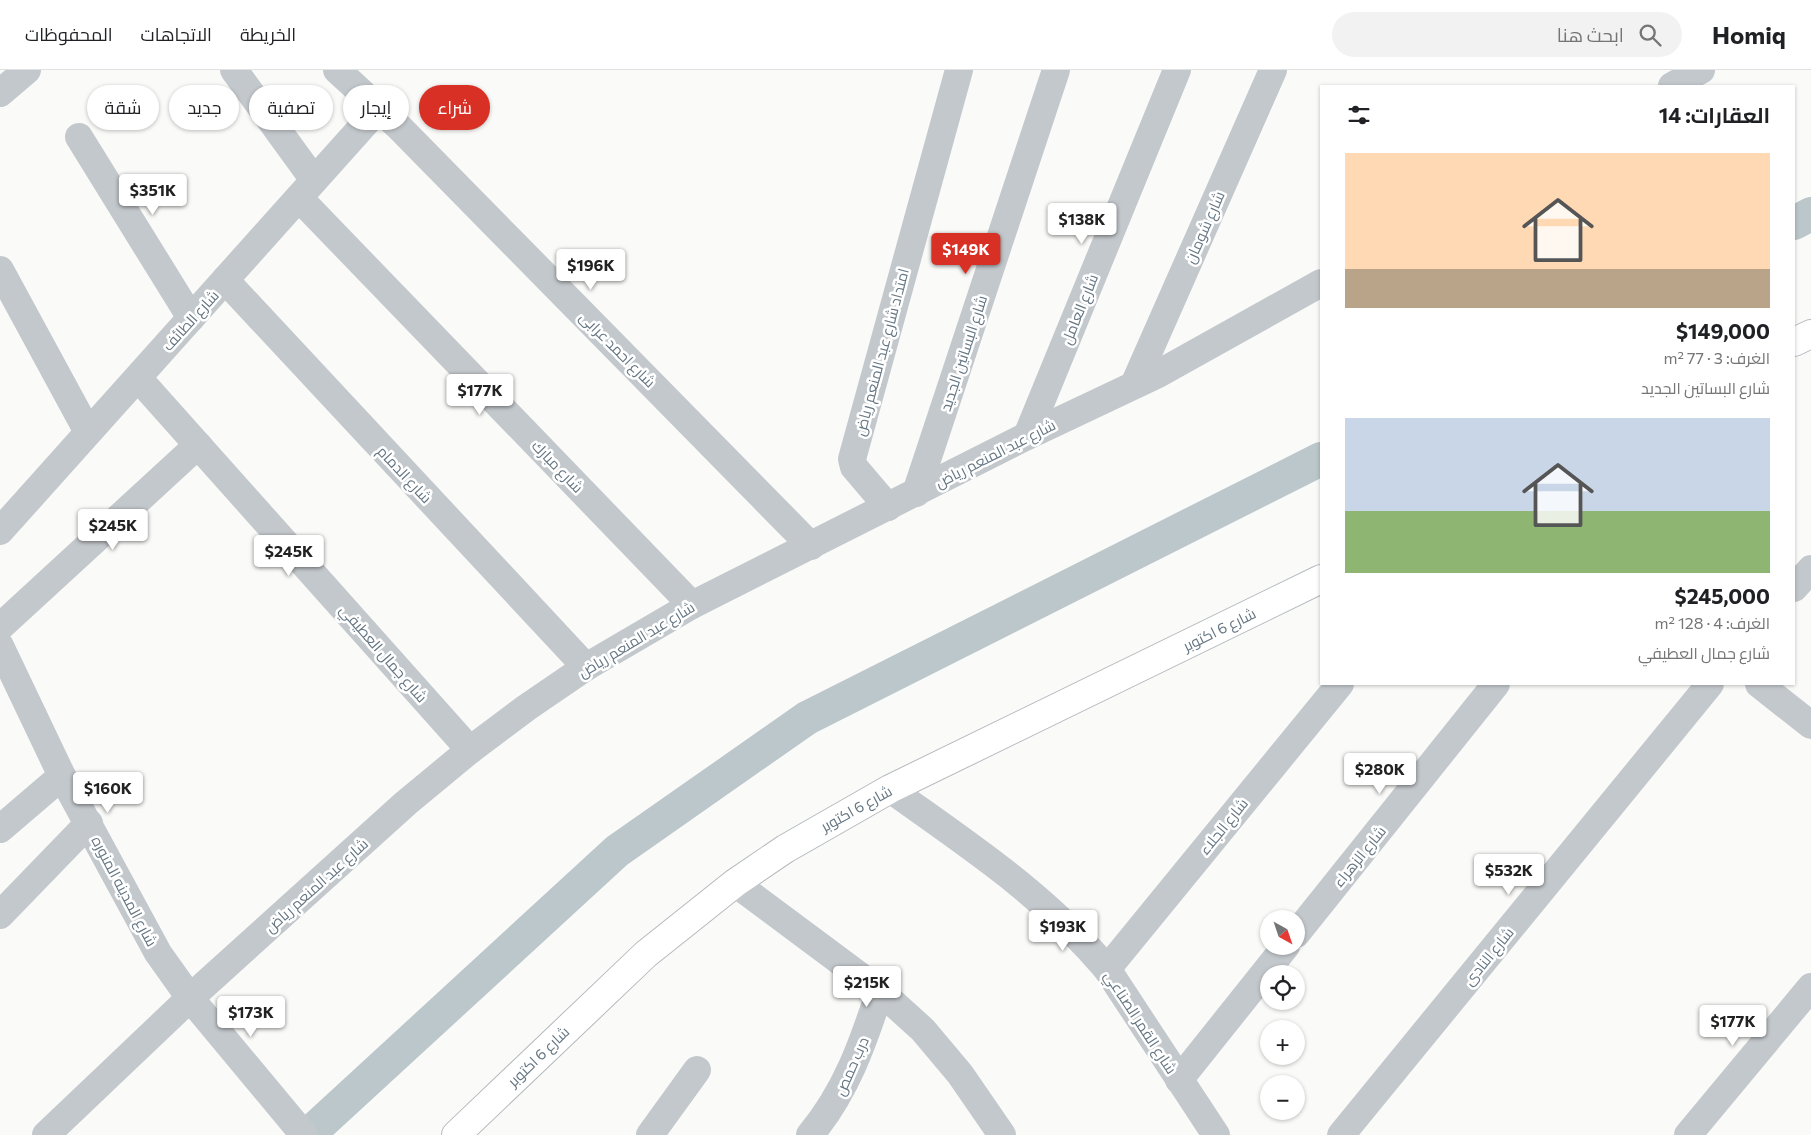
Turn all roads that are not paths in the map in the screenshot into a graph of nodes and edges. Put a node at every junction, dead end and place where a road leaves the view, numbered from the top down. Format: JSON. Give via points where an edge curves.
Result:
{"nodes":[{"id":1,"x":27,"y":70,"type":"edge"},
{"id":2,"x":234,"y":70,"type":"edge"},
{"id":3,"x":337,"y":70,"type":"edge"},
{"id":4,"x":1056,"y":70,"type":"edge"},
{"id":5,"x":1177,"y":70,"type":"edge"},
{"id":6,"x":1274,"y":70,"type":"edge"},
{"id":7,"x":1701,"y":70,"type":"edge"},
{"id":8,"x":950,"y":74,"type":"edge"},
{"id":9,"x":354,"y":85,"type":"edge"},
{"id":10,"x":1674,"y":85,"type":"edge"},
{"id":11,"x":0,"y":93,"type":"edge"},
{"id":12,"x":359,"y":130,"type":"edge"},
{"id":13,"x":401,"y":130,"type":"edge"},
{"id":14,"x":79,"y":136,"type":"dead end"},
{"id":15,"x":307,"y":189,"type":"junction"},
{"id":16,"x":0,"y":270,"type":"edge"},
{"id":17,"x":225,"y":280,"type":"junction"},
{"id":18,"x":1320,"y":284,"type":"edge"},
{"id":19,"x":191,"y":318,"type":"junction"},
{"id":20,"x":1811,"y":334,"type":"edge"},
{"id":21,"x":1795,"y":342,"type":"edge"},
{"id":22,"x":138,"y":378,"type":"junction"},
{"id":23,"x":1134,"y":385,"type":"junction"},
{"id":24,"x":88,"y":432,"type":"junction"},
{"id":25,"x":1026,"y":436,"type":"junction"},
{"id":26,"x":198,"y":445,"type":"junction"},
{"id":27,"x":916,"y":493,"type":"junction"},
{"id":28,"x":888,"y":507,"type":"junction"},
{"id":29,"x":0,"y":531,"type":"edge"},
{"id":30,"x":812,"y":546,"type":"junction"},
{"id":31,"x":1811,"y":569,"type":"edge"},
{"id":32,"x":1320,"y":579,"type":"edge"},
{"id":33,"x":1795,"y":587,"type":"edge"},
{"id":34,"x":692,"y":605,"type":"junction"},
{"id":35,"x":0,"y":627,"type":"edge"},
{"id":36,"x":1,"y":653,"type":"edge"},
{"id":37,"x":586,"y":667,"type":"junction"},
{"id":38,"x":1339,"y":685,"type":"edge"},
{"id":39,"x":1495,"y":685,"type":"edge"},
{"id":40,"x":1709,"y":685,"type":"edge"},
{"id":41,"x":1760,"y":685,"type":"edge"},
{"id":42,"x":1811,"y":725,"type":"edge"},
{"id":43,"x":470,"y":750,"type":"junction"},
{"id":44,"x":62,"y":776,"type":"junction"},
{"id":45,"x":890,"y":789,"type":"junction"},
{"id":46,"x":88,"y":823,"type":"junction"},
{"id":47,"x":0,"y":829,"type":"edge"},
{"id":48,"x":734,"y":883,"type":"junction"},
{"id":49,"x":0,"y":916,"type":"edge"},
{"id":50,"x":1305,"y":923,"type":"edge"},
{"id":51,"x":1279,"y":955,"type":"edge"},
{"id":52,"x":1107,"y":969,"type":"junction"},
{"id":53,"x":1811,"y":987,"type":"edge"},
{"id":54,"x":880,"y":991,"type":"junction"},
{"id":55,"x":190,"y":998,"type":"junction"},
{"id":56,"x":697,"y":1070,"type":"dead end"},
{"id":57,"x":1179,"y":1080,"type":"junction"},
{"id":58,"x":995,"y":1132,"type":"edge"},
{"id":59,"x":46,"y":1135,"type":"edge"},
{"id":60,"x":304,"y":1135,"type":"edge"},
{"id":61,"x":456,"y":1135,"type":"edge"},
{"id":62,"x":650,"y":1135,"type":"edge"},
{"id":63,"x":810,"y":1135,"type":"edge"},
{"id":64,"x":1216,"y":1135,"type":"edge"},
{"id":65,"x":1341,"y":1135,"type":"edge"},
{"id":66,"x":1688,"y":1135,"type":"edge"}],
"edges":[{"from":1,"to":11,"type":"street"},
{"from":2,"to":15,"type":"street","name":"شارع مبارك"},
{"from":3,"to":9,"type":"street","name":"شارع احمد عرابى"},
{"from":4,"to":27,"type":"street","name":"شارع البساتين الجديد"},
{"from":5,"to":25,"type":"street","name":"شارع العامل"},
{"from":6,"to":23,"type":"street","name":"شارع شومان"},
{"from":7,"to":10,"type":"street"},
{"from":8,"to":28,"type":"street","name":"امتداد شارع عبد المنعم رياض","via":[[852,459],[854,468]]},
{"from":12,"to":15,"type":"street","name":"شارع الطائف"},
{"from":13,"to":30,"type":"street","name":"شارع احمد عرابى"},
{"from":14,"to":19,"type":"street"},
{"from":15,"to":17,"type":"street","name":"شارع الطائف"},
{"from":15,"to":34,"type":"street","name":"شارع مبارك"},
{"from":16,"to":24,"type":"street"},
{"from":17,"to":19,"type":"street","name":"شارع الطائف"},
{"from":17,"to":37,"type":"street","name":"شارع الدمام"},
{"from":18,"to":23,"type":"street","name":"شارع عبد المنعم رياض"},
{"from":19,"to":22,"type":"street","name":"شارع الطائف"},
{"from":20,"to":21,"type":"main road"},
{"from":22,"to":24,"type":"street","name":"شارع الطائف"},
{"from":22,"to":26,"type":"street","name":"شارع جمال العطيفي"},
{"from":23,"to":25,"type":"street","name":"شارع عبد المنعم رياض"},
{"from":24,"to":29,"type":"street","name":"شارع الطائف"},
{"from":25,"to":27,"type":"street","name":"شارع عبد المنعم رياض"},
{"from":26,"to":35,"type":"street"},
{"from":26,"to":43,"type":"street","name":"شارع جمال العطيفي"},
{"from":27,"to":28,"type":"street","name":"شارع عبد المنعم رياض"},
{"from":28,"to":30,"type":"street","name":"شارع عبد المنعم رياض"},
{"from":30,"to":34,"type":"street","name":"شارع عبد المنعم رياض"},
{"from":31,"to":33,"type":"street"},
{"from":32,"to":45,"type":"main road","name":"شارع 6 اكتوبر"},
{"from":34,"to":37,"type":"street","name":"شارع عبد المنعم رياض"},
{"from":36,"to":44,"type":"street","name":"شارع المدينه المنوره"},
{"from":37,"to":43,"type":"street","name":"شارع عبد المنعم رياض"},
{"from":38,"to":52,"type":"street","name":"شارع الجلاء"},
{"from":39,"to":50,"type":"street","name":"شارع الزهراء"},
{"from":40,"to":65,"type":"street","name":"شارع النادى"},
{"from":41,"to":42,"type":"street"},
{"from":43,"to":55,"type":"street","name":"شارع عبد المنعم رياض","via":[[406,803]]},
{"from":44,"to":46,"type":"street","name":"شارع المدينه المنوره"},
{"from":44,"to":47,"type":"street"},
{"from":45,"to":48,"type":"main road","name":"شارع 6 اكتوبر","via":[[836,817]]},
{"from":45,"to":52,"type":"street","name":"شارع القمر الصناعي","via":[[1014,877]]},
{"from":46,"to":49,"type":"street"},
{"from":46,"to":55,"type":"street","name":"شارع المدينه المنوره","via":[[158,953]]},
{"from":48,"to":54,"type":"street"},
{"from":48,"to":61,"type":"main road","name":"شارع 6 اكتوبر","via":[[646,954]]},
{"from":51,"to":57,"type":"street"},
{"from":52,"to":57,"type":"street","name":"شارع القمر الصناعي"},
{"from":53,"to":66,"type":"street"},
{"from":54,"to":58,"type":"street","via":[[923,1030],[960,1074]]},
{"from":54,"to":63,"type":"street","name":"درب حمص","via":[[848,1081],[826,1117]]},
{"from":55,"to":59,"type":"street","name":"شارع عبد المنعم رياض"},
{"from":55,"to":60,"type":"street","name":"شارع المدينه المنوره"},
{"from":56,"to":62,"type":"street"},
{"from":57,"to":64,"type":"street","name":"شارع القمر الصناعي"}]}
